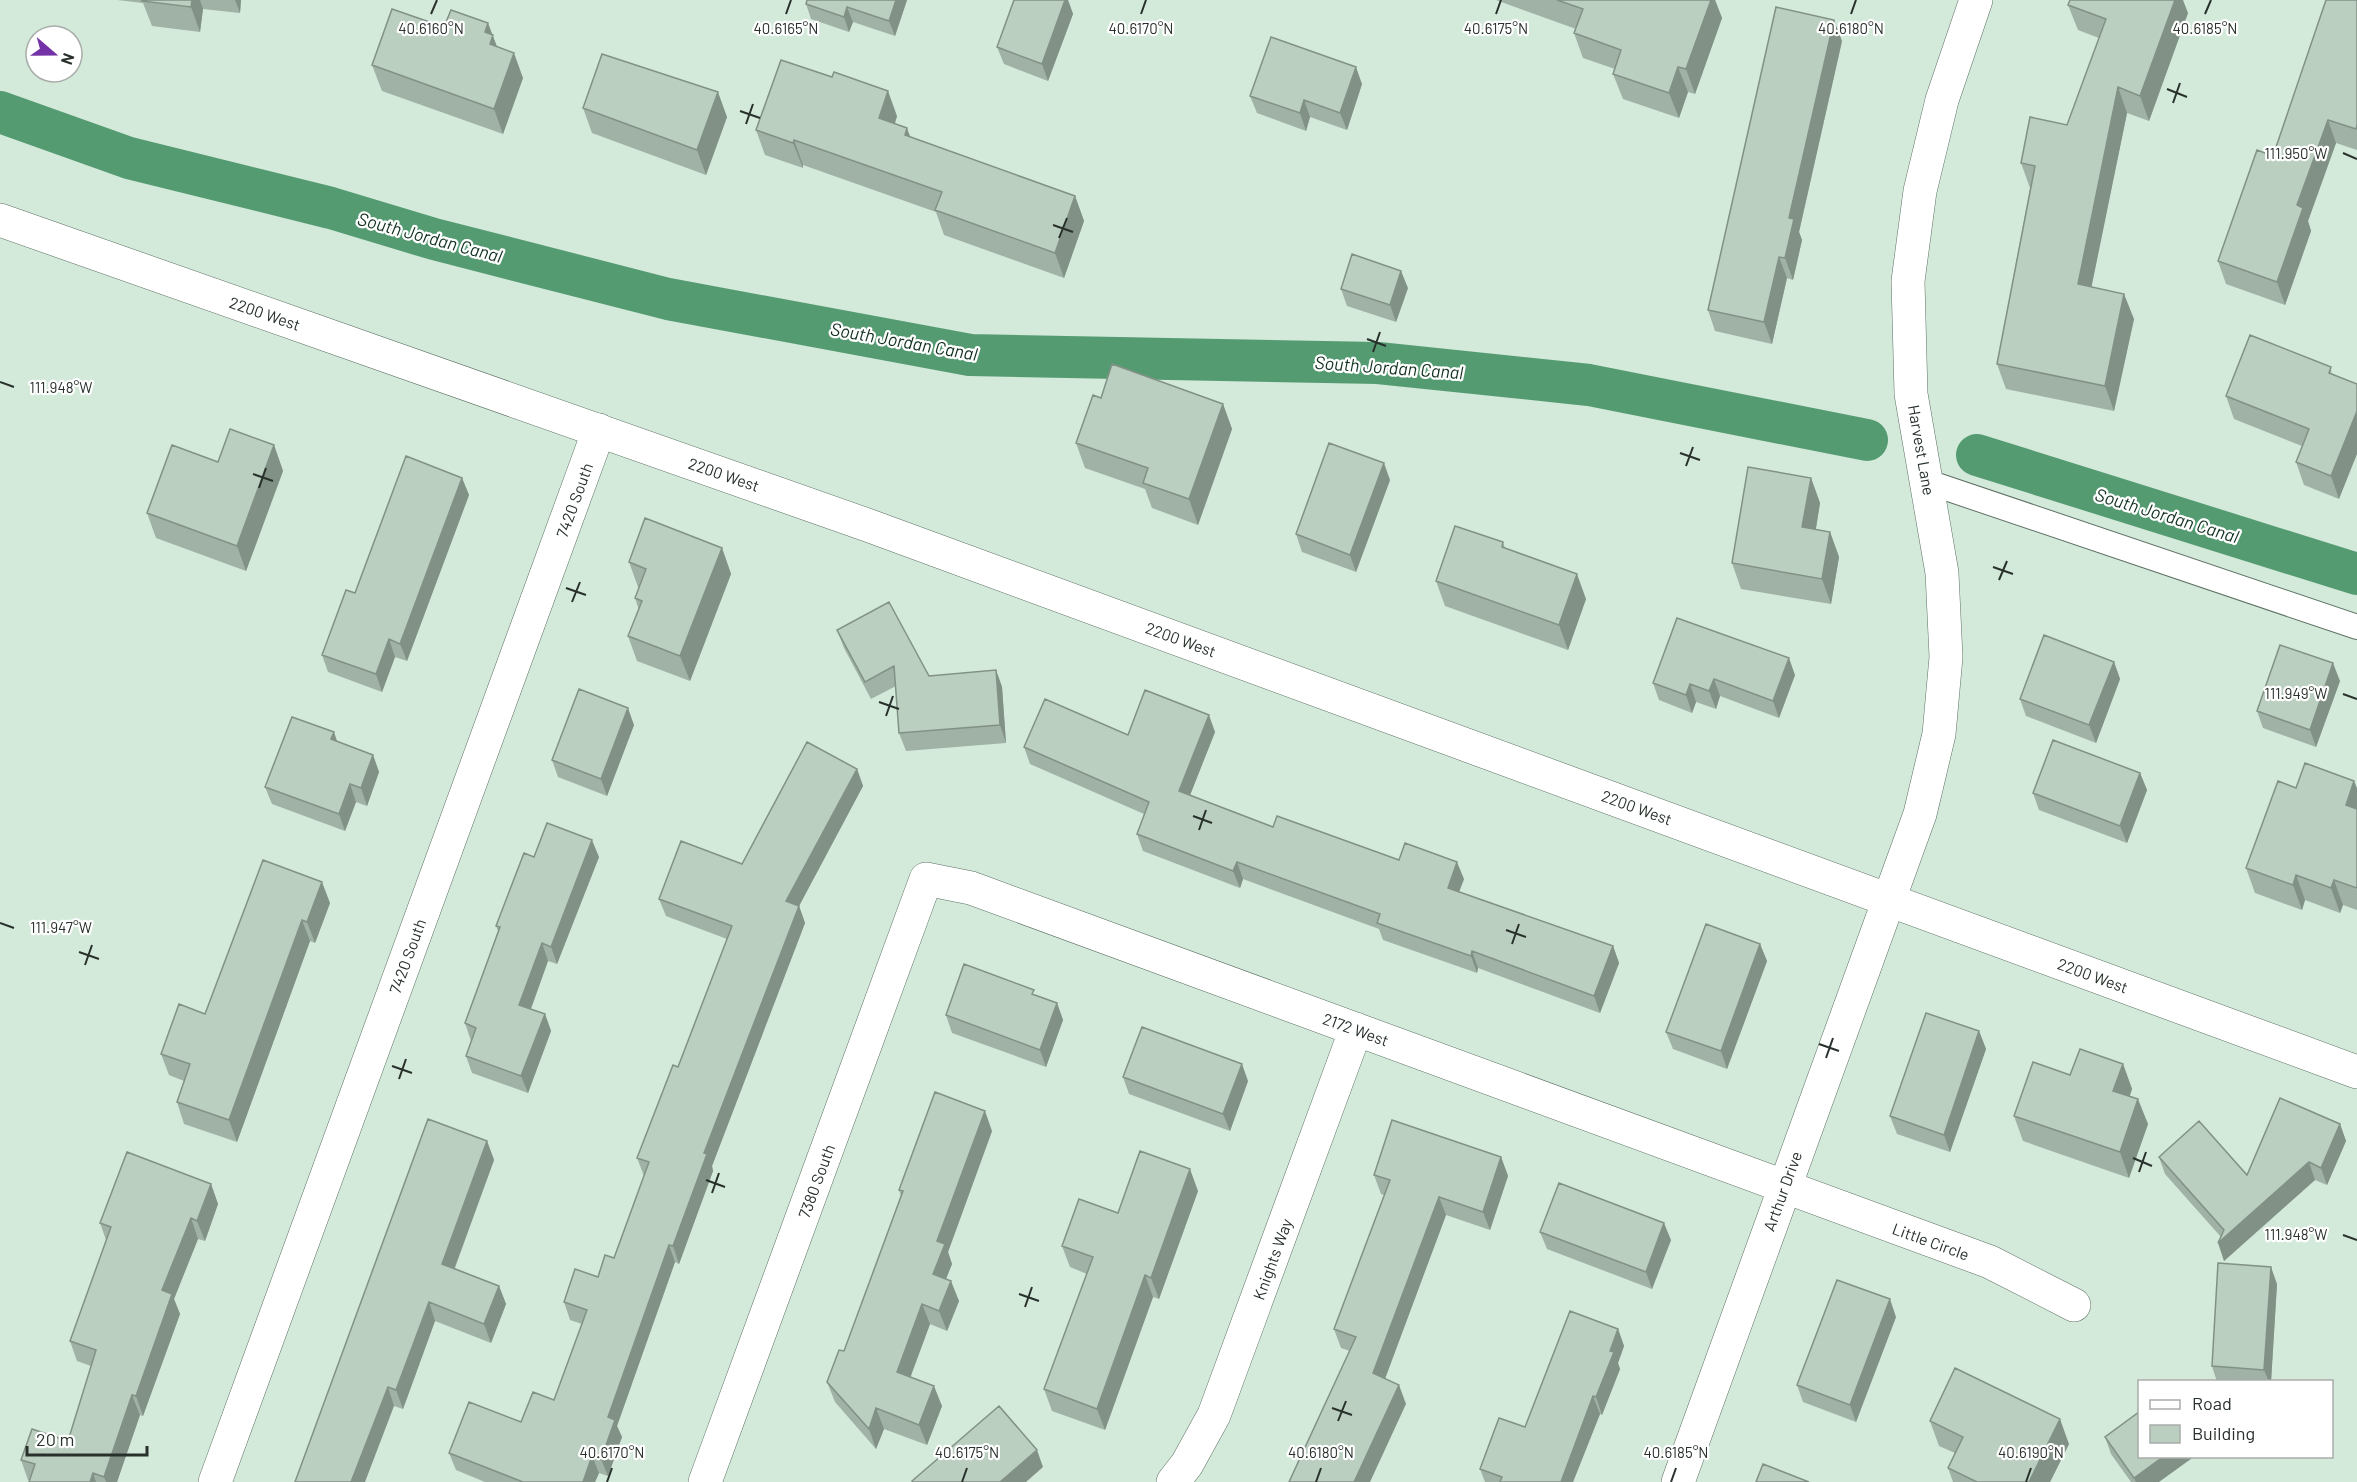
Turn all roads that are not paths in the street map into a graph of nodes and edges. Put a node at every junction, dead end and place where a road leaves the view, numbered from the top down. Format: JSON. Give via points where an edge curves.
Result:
{"nodes":[{"id":1,"x":1965,"y":3,"type":"edge"},
{"id":2,"x":0,"y":220,"type":"edge"},
{"id":3,"x":599,"y":430,"type":"junction"},
{"id":4,"x":1928,"y":482,"type":"junction"},
{"id":5,"x":2357,"y":627,"type":"edge"},
{"id":6,"x":926,"y":879,"type":"joint"},
{"id":7,"x":1887,"y":900,"type":"junction"},
{"id":8,"x":1356,"y":1029,"type":"junction"},
{"id":9,"x":2357,"y":1072,"type":"edge"},
{"id":10,"x":1784,"y":1187,"type":"junction"},
{"id":11,"x":2074,"y":1305,"type":"dead end"},
{"id":12,"x":215,"y":1482,"type":"edge"},
{"id":13,"x":705,"y":1482,"type":"edge"},
{"id":14,"x":1173,"y":1482,"type":"edge"},
{"id":15,"x":1678,"y":1482,"type":"edge"}],
"edges":[{"from":1,"to":4,"type":"street","name":"Harvest Lane","via":[[1920,191],[1908,281],[1911,394]]},
{"from":2,"to":3,"type":"street","name":"2200 West"},
{"from":3,"to":7,"type":"street","name":"2200 West"},
{"from":3,"to":12,"type":"street","name":"7420 South"},
{"from":4,"to":5,"type":"lane"},
{"from":4,"to":7,"type":"street","name":"Harvest Lane","via":[[1942,573],[1946,657],[1939,734],[1920,814]]},
{"from":6,"to":8,"type":"street","name":"2172 West","via":[[971,888]]},
{"from":6,"to":13,"type":"street","name":"7380 South"},
{"from":7,"to":9,"type":"street","name":"2200 West"},
{"from":7,"to":10,"type":"street","name":"Arthur Drive"},
{"from":8,"to":10,"type":"street","name":"2172 West"},
{"from":8,"to":14,"type":"street","name":"Knights Way","via":[[1214,1415]]},
{"from":10,"to":11,"type":"street","name":"Little Circle","via":[[1990,1262]]},
{"from":10,"to":15,"type":"street","name":"Arthur Drive"}]}
